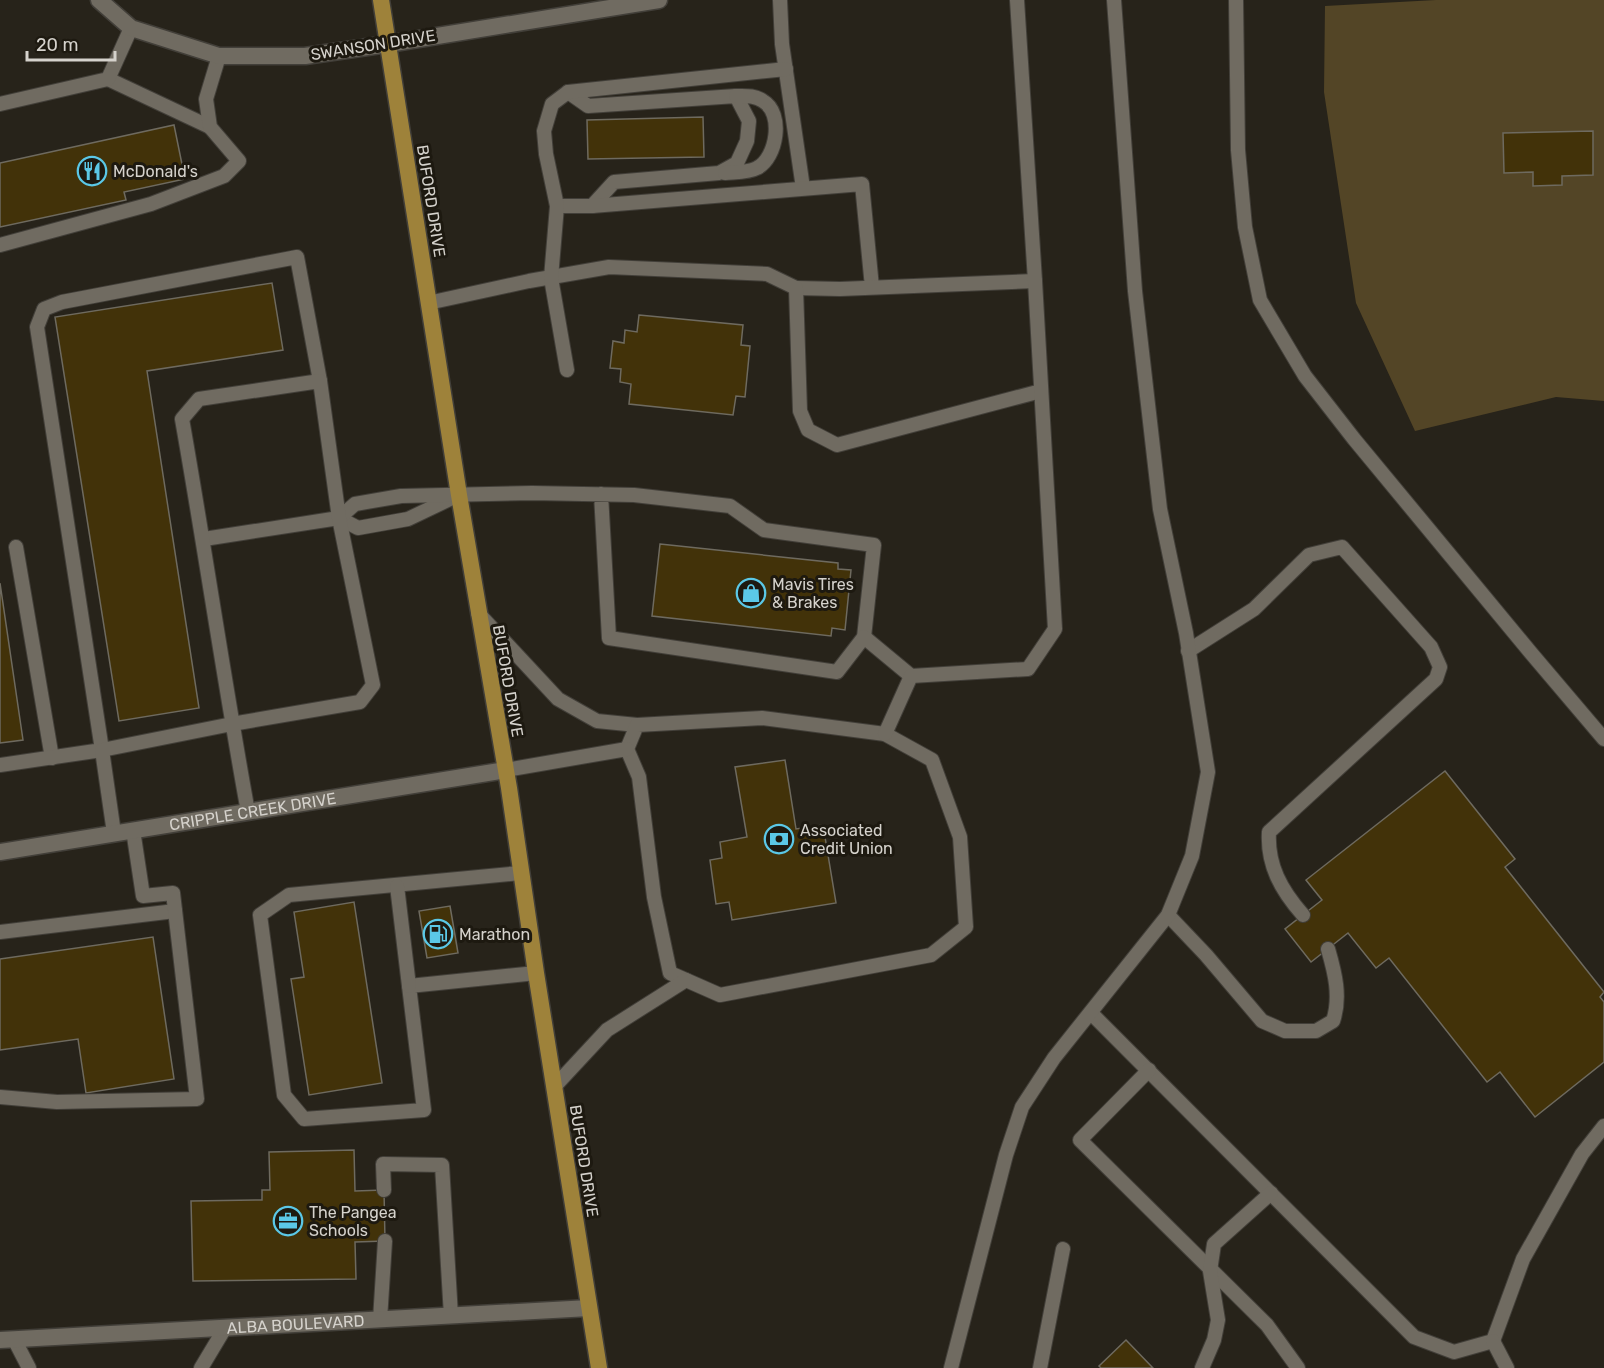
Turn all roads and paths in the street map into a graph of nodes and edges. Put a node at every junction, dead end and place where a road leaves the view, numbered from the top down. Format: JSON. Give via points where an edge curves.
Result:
{"nodes":[{"id":1,"x":99,"y":0,"type":"edge"},
{"id":2,"x":381,"y":0,"type":"edge"},
{"id":3,"x":659,"y":0,"type":"edge"},
{"id":4,"x":780,"y":0,"type":"edge"},
{"id":5,"x":1017,"y":0,"type":"edge"},
{"id":6,"x":1114,"y":0,"type":"edge"},
{"id":7,"x":1236,"y":0,"type":"edge"},
{"id":8,"x":629,"y":2,"type":"edge"},
{"id":9,"x":131,"y":28,"type":"junction"},
{"id":10,"x":388,"y":44,"type":"junction"},
{"id":11,"x":219,"y":56,"type":"junction"},
{"id":12,"x":786,"y":69,"type":"junction"},
{"id":13,"x":108,"y":80,"type":"junction"},
{"id":14,"x":568,"y":92,"type":"junction"},
{"id":15,"x":736,"y":96,"type":"junction"},
{"id":16,"x":0,"y":104,"type":"edge"},
{"id":17,"x":210,"y":127,"type":"junction"},
{"id":18,"x":720,"y":173,"type":"junction"},
{"id":19,"x":803,"y":188,"type":"junction"},
{"id":20,"x":557,"y":206,"type":"junction"},
{"id":21,"x":592,"y":206,"type":"junction"},
{"id":22,"x":0,"y":245,"type":"edge"},
{"id":23,"x":551,"y":278,"type":"junction"},
{"id":24,"x":1035,"y":281,"type":"junction"},
{"id":25,"x":872,"y":287,"type":"junction"},
{"id":26,"x":796,"y":288,"type":"junction"},
{"id":27,"x":428,"y":303,"type":"junction"},
{"id":28,"x":567,"y":370,"type":"dead end"},
{"id":29,"x":320,"y":381,"type":"junction"},
{"id":30,"x":1041,"y":391,"type":"junction"},
{"id":31,"x":602,"y":494,"type":"junction"},
{"id":32,"x":459,"y":495,"type":"junction"},
{"id":33,"x":339,"y":518,"type":"junction"},
{"id":34,"x":204,"y":539,"type":"junction"},
{"id":35,"x":16,"y":547,"type":"dead end"},
{"id":36,"x":478,"y":613,"type":"junction"},
{"id":37,"x":864,"y":637,"type":"junction"},
{"id":38,"x":1188,"y":651,"type":"junction"},
{"id":39,"x":911,"y":676,"type":"junction"},
{"id":40,"x":232,"y":724,"type":"junction"},
{"id":41,"x":636,"y":725,"type":"junction"},
{"id":42,"x":885,"y":734,"type":"junction"},
{"id":43,"x":1604,"y":738,"type":"edge"},
{"id":44,"x":627,"y":749,"type":"junction"},
{"id":45,"x":102,"y":750,"type":"junction"},
{"id":46,"x":52,"y":758,"type":"junction"},
{"id":47,"x":0,"y":765,"type":"edge"},
{"id":48,"x":506,"y":770,"type":"junction"},
{"id":49,"x":248,"y":812,"type":"junction"},
{"id":50,"x":133,"y":831,"type":"junction"},
{"id":51,"x":114,"y":833,"type":"junction"},
{"id":52,"x":0,"y":852,"type":"edge"},
{"id":53,"x":520,"y":873,"type":"junction"},
{"id":54,"x":397,"y":886,"type":"junction"},
{"id":55,"x":175,"y":911,"type":"junction"},
{"id":56,"x":1168,"y":915,"type":"junction"},
{"id":57,"x":1303,"y":915,"type":"dead end"},
{"id":58,"x":0,"y":932,"type":"edge"},
{"id":59,"x":1328,"y":949,"type":"dead end"},
{"id":60,"x":536,"y":973,"type":"junction"},
{"id":61,"x":686,"y":980,"type":"junction"},
{"id":62,"x":409,"y":986,"type":"junction"},
{"id":63,"x":1090,"y":1013,"type":"junction"},
{"id":64,"x":1149,"y":1070,"type":"junction"},
{"id":65,"x":554,"y":1087,"type":"junction"},
{"id":66,"x":0,"y":1097,"type":"edge"},
{"id":67,"x":1604,"y":1126,"type":"edge"},
{"id":68,"x":384,"y":1190,"type":"dead end"},
{"id":69,"x":1271,"y":1193,"type":"junction"},
{"id":70,"x":385,"y":1241,"type":"dead end"},
{"id":71,"x":1063,"y":1249,"type":"dead end"},
{"id":72,"x":1210,"y":1271,"type":"junction"},
{"id":73,"x":589,"y":1308,"type":"junction"},
{"id":74,"x":451,"y":1316,"type":"junction"},
{"id":75,"x":380,"y":1320,"type":"junction"},
{"id":76,"x":225,"y":1328,"type":"junction"},
{"id":77,"x":7,"y":1340,"type":"edge"},
{"id":78,"x":1493,"y":1341,"type":"junction"},
{"id":79,"x":30,"y":1368,"type":"edge"},
{"id":80,"x":201,"y":1368,"type":"edge"},
{"id":81,"x":598,"y":1368,"type":"edge"},
{"id":82,"x":951,"y":1368,"type":"edge"},
{"id":83,"x":1040,"y":1368,"type":"edge"},
{"id":84,"x":1202,"y":1368,"type":"edge"},
{"id":85,"x":1298,"y":1368,"type":"edge"},
{"id":86,"x":1507,"y":1368,"type":"edge"}],
"edges":[{"from":1,"to":9,"type":"street","name":"SWANSON DRIVE"},
{"from":2,"to":10,"type":"highway","name":"BUFORD DRIVE"},
{"from":3,"to":8,"type":"street","name":"SWANSON DRIVE"},
{"from":4,"to":12,"type":"lane"},
{"from":5,"to":24,"type":"lane"},
{"from":6,"to":38,"type":"lane","via":[[1135,291],[1158,498]]},
{"from":7,"to":43,"type":"lane","via":[[1238,150],[1245,227],[1260,300],[1305,376],[1354,439]]},
{"from":8,"to":10,"type":"street","name":"SWANSON DRIVE"},
{"from":9,"to":11,"type":"street","name":"SWANSON DRIVE"},
{"from":9,"to":13,"type":"lane"},
{"from":10,"to":11,"type":"street","name":"SWANSON DRIVE","via":[[305,56]]},
{"from":10,"to":27,"type":"highway","name":"BUFORD DRIVE"},
{"from":11,"to":17,"type":"lane","via":[[206,99]]},
{"from":12,"to":14,"type":"lane"},
{"from":12,"to":19,"type":"lane"},
{"from":13,"to":16,"type":"lane"},
{"from":13,"to":17,"type":"lane"},
{"from":14,"to":15,"type":"lane","via":[[588,106]]},
{"from":14,"to":20,"type":"lane","via":[[552,104],[544,131]]},
{"from":15,"to":18,"type":"lane","via":[[748,121],[747,141],[737,163]]},
{"from":15,"to":18,"type":"lane","via":[[765,101],[774,116],[776,138],[769,159],[755,169]]},
{"from":17,"to":22,"type":"lane","via":[[239,161],[224,176],[151,204]]},
{"from":18,"to":21,"type":"lane","via":[[614,182]]},
{"from":19,"to":21,"type":"lane"},
{"from":19,"to":25,"type":"lane","via":[[862,184]]},
{"from":20,"to":21,"type":"lane"},
{"from":20,"to":23,"type":"lane"},
{"from":23,"to":26,"type":"lane","via":[[609,267],[734,272],[766,274]]},
{"from":23,"to":27,"type":"lane"},
{"from":23,"to":28,"type":"lane"},
{"from":24,"to":25,"type":"lane"},
{"from":24,"to":30,"type":"lane"},
{"from":25,"to":26,"type":"lane"},
{"from":26,"to":30,"type":"lane","via":[[800,411],[808,430],[837,445]]},
{"from":27,"to":32,"type":"highway","name":"BUFORD DRIVE"},
{"from":29,"to":33,"type":"lane"},
{"from":29,"to":34,"type":"lane","via":[[198,399],[182,419]]},
{"from":29,"to":45,"type":"lane","via":[[297,257],[62,302],[44,309],[37,327]]},
{"from":30,"to":39,"type":"lane","via":[[1054,629],[1028,669]]},
{"from":31,"to":32,"type":"lane"},
{"from":31,"to":37,"type":"lane","via":[[730,507],[764,530],[874,545]]},
{"from":31,"to":37,"type":"lane","via":[[609,638],[837,672]]},
{"from":32,"to":33,"type":"lane","via":[[401,496],[355,504]]},
{"from":32,"to":33,"type":"lane","via":[[408,519],[358,528]]},
{"from":32,"to":36,"type":"highway","name":"BUFORD DRIVE"},
{"from":33,"to":34,"type":"lane"},
{"from":33,"to":40,"type":"lane","via":[[374,685],[360,702]]},
{"from":34,"to":40,"type":"lane"},
{"from":35,"to":46,"type":"lane"},
{"from":36,"to":41,"type":"lane","via":[[558,699],[597,721]]},
{"from":36,"to":48,"type":"highway","name":"BUFORD DRIVE"},
{"from":37,"to":39,"type":"lane"},
{"from":38,"to":56,"type":"lane","via":[[1208,772],[1192,856]]},
{"from":38,"to":57,"type":"lane","via":[[1254,609],[1309,555],[1342,547],[1431,647],[1440,667],[1436,679],[1269,831],[1272,867],[1285,895]]},
{"from":39,"to":42,"type":"lane"},
{"from":40,"to":45,"type":"lane"},
{"from":40,"to":49,"type":"lane"},
{"from":41,"to":42,"type":"lane","via":[[762,718]]},
{"from":41,"to":44,"type":"lane"},
{"from":42,"to":61,"type":"lane","via":[[932,760],[960,837],[966,927],[931,955],[826,976],[720,995]]},
{"from":44,"to":48,"type":"lane"},
{"from":44,"to":61,"type":"lane","via":[[639,777],[654,897],[670,973]]},
{"from":45,"to":46,"type":"lane"},
{"from":45,"to":51,"type":"lane"},
{"from":46,"to":47,"type":"lane"},
{"from":48,"to":49,"type":"street","name":"CRIPPLE CREEK DRIVE"},
{"from":48,"to":53,"type":"highway","name":"BUFORD DRIVE"},
{"from":49,"to":50,"type":"street","name":"CRIPPLE CREEK DRIVE"},
{"from":50,"to":51,"type":"street","name":"CRIPPLE CREEK DRIVE"},
{"from":50,"to":55,"type":"lane","via":[[143,896],[173,893]]},
{"from":51,"to":52,"type":"street","name":"CRIPPLE CREEK DRIVE"},
{"from":53,"to":54,"type":"lane"},
{"from":53,"to":60,"type":"highway","name":"BUFORD DRIVE"},
{"from":54,"to":62,"type":"lane"},
{"from":54,"to":62,"type":"lane","via":[[289,895],[260,915],[284,1095],[304,1119],[424,1110]]},
{"from":55,"to":58,"type":"lane"},
{"from":55,"to":66,"type":"lane","via":[[197,1099],[57,1102]]},
{"from":56,"to":59,"type":"lane","via":[[1262,1021],[1285,1031],[1316,1031],[1333,1022],[1337,1008],[1335,974]]},
{"from":56,"to":63,"type":"lane"},
{"from":60,"to":62,"type":"lane"},
{"from":60,"to":65,"type":"highway","name":"BUFORD DRIVE"},
{"from":61,"to":65,"type":"lane","via":[[607,1030]]},
{"from":63,"to":64,"type":"lane"},
{"from":63,"to":82,"type":"lane","via":[[1022,1107]]},
{"from":64,"to":69,"type":"lane"},
{"from":64,"to":72,"type":"lane","via":[[1080,1140]]},
{"from":65,"to":73,"type":"highway","name":"BUFORD DRIVE"},
{"from":67,"to":78,"type":"lane","via":[[1582,1154],[1522,1259]]},
{"from":68,"to":74,"type":"lane","via":[[383,1164],[442,1165]]},
{"from":69,"to":72,"type":"lane","via":[[1214,1244]]},
{"from":69,"to":78,"type":"lane","via":[[1414,1337],[1454,1352]]},
{"from":70,"to":75,"type":"lane"},
{"from":71,"to":83,"type":"lane"},
{"from":72,"to":84,"type":"lane","via":[[1218,1320],[1215,1340]]},
{"from":72,"to":85,"type":"lane","via":[[1267,1325]]},
{"from":73,"to":74,"type":"street","name":"ALBA BOULEVARD"},
{"from":73,"to":81,"type":"highway","name":"BUFORD DRIVE"},
{"from":74,"to":75,"type":"street","name":"ALBA BOULEVARD"},
{"from":75,"to":76,"type":"street","name":"ALBA BOULEVARD"},
{"from":76,"to":77,"type":"street","name":"ALBA BOULEVARD"},
{"from":76,"to":80,"type":"lane"},
{"from":77,"to":79,"type":"lane"},
{"from":78,"to":86,"type":"lane"}]}
